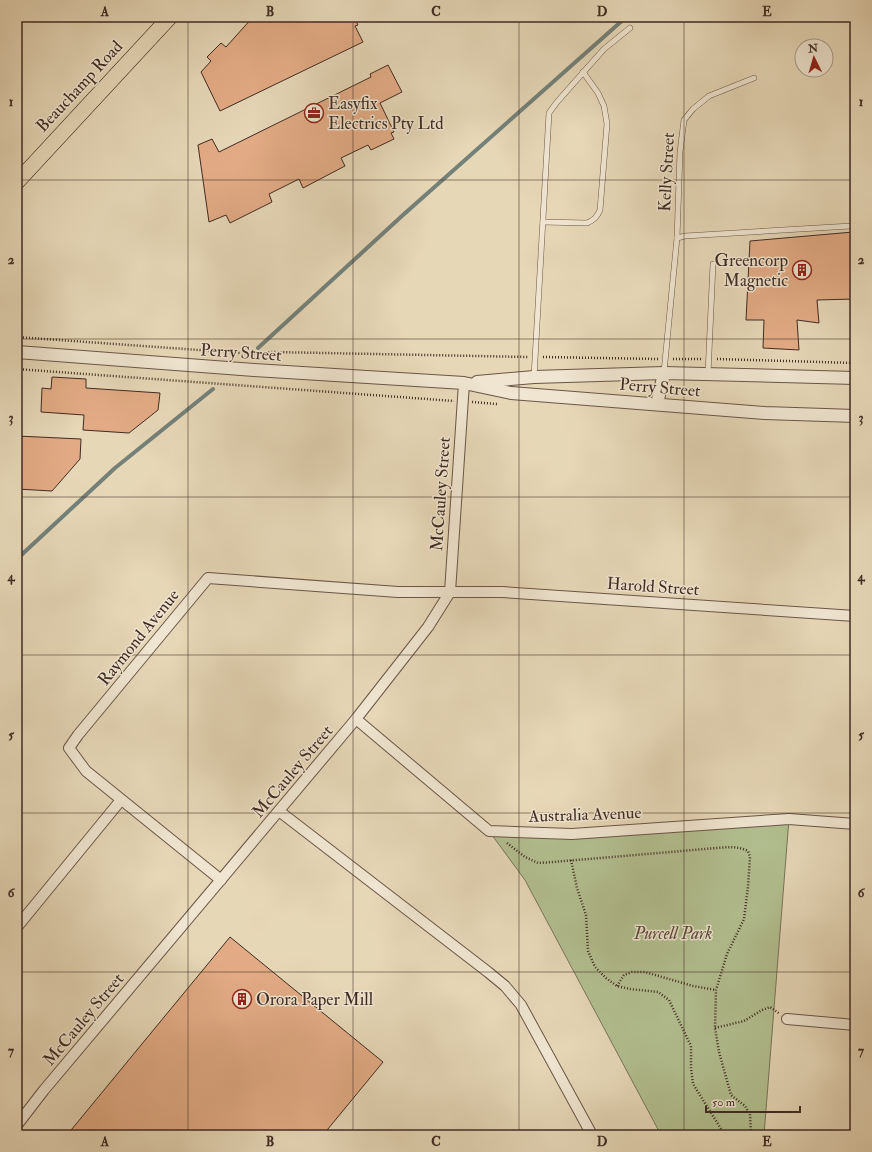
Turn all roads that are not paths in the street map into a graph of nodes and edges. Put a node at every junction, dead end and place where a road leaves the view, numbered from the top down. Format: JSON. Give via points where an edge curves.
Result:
{"nodes":[{"id":1,"x":170,"y":17,"type":"edge"},
{"id":2,"x":630,"y":28,"type":"dead end"},
{"id":3,"x":584,"y":72,"type":"junction"},
{"id":4,"x":754,"y":78,"type":"dead end"},
{"id":5,"x":17,"y":182,"type":"edge"},
{"id":6,"x":543,"y":222,"type":"junction"},
{"id":7,"x":850,"y":226,"type":"dead end"},
{"id":8,"x":677,"y":238,"type":"junction"},
{"id":9,"x":713,"y":264,"type":"dead end"},
{"id":10,"x":17,"y":352,"type":"edge"},
{"id":11,"x":664,"y":373,"type":"junction"},
{"id":12,"x":708,"y":374,"type":"junction"},
{"id":13,"x":534,"y":377,"type":"junction"},
{"id":14,"x":855,"y":378,"type":"edge"},
{"id":15,"x":464,"y":383,"type":"junction"},
{"id":16,"x":657,"y":404,"type":"junction"},
{"id":17,"x":855,"y":416,"type":"edge"},
{"id":18,"x":450,"y":592,"type":"junction"},
{"id":19,"x":855,"y":616,"type":"edge"},
{"id":20,"x":356,"y":719,"type":"junction"},
{"id":21,"x":122,"y":800,"type":"junction"},
{"id":22,"x":279,"y":811,"type":"junction"},
{"id":23,"x":855,"y":824,"type":"edge"},
{"id":24,"x":221,"y":880,"type":"junction"},
{"id":25,"x":17,"y":927,"type":"edge"},
{"id":26,"x":787,"y":1019,"type":"road end"},
{"id":27,"x":855,"y":1025,"type":"edge"},
{"id":28,"x":17,"y":1125,"type":"edge"},
{"id":29,"x":592,"y":1135,"type":"edge"}],
"edges":[{"from":1,"to":5,"type":"main road","name":"Beauchamp Road"},
{"from":2,"to":3,"type":"lane","via":[[604,49]]},
{"from":3,"to":6,"type":"lane","via":[[549,112]]},
{"from":3,"to":6,"type":"lane","via":[[604,106],[606,124],[600,210],[598,216],[587,223]]},
{"from":4,"to":8,"type":"lane","name":"Kelly Street","via":[[709,96],[684,120],[680,152]]},
{"from":6,"to":13,"type":"lane"},
{"from":7,"to":8,"type":"lane"},
{"from":8,"to":11,"type":"lane","name":"Kelly Street"},
{"from":9,"to":12,"type":"lane"},
{"from":10,"to":15,"type":"street","name":"Perry Street"},
{"from":11,"to":12,"type":"street","name":"Perry Street"},
{"from":11,"to":13,"type":"street","name":"Perry Street"},
{"from":11,"to":16,"type":"street"},
{"from":12,"to":14,"type":"street","name":"Perry Street"},
{"from":13,"to":15,"type":"street","name":"Perry Street"},
{"from":15,"to":16,"type":"street","name":"Perry Street","via":[[511,393]]},
{"from":15,"to":18,"type":"street","name":"McCauley Street"},
{"from":16,"to":17,"type":"street","name":"Perry Street","via":[[764,413]]},
{"from":18,"to":19,"type":"street","name":"Harold Street","via":[[502,592]]},
{"from":18,"to":20,"type":"street","name":"McCauley Street","via":[[428,627]]},
{"from":18,"to":21,"type":"street","name":"Raymond Avenue","via":[[398,592],[208,578],[69,748],[86,771]]},
{"from":20,"to":22,"type":"street","name":"McCauley Street"},
{"from":20,"to":23,"type":"street","name":"Australia Avenue","via":[[489,831],[572,834],[789,819]]},
{"from":21,"to":24,"type":"street","name":"Raymond Avenue"},
{"from":21,"to":25,"type":"street"},
{"from":22,"to":24,"type":"street","name":"McCauley Street"},
{"from":22,"to":29,"type":"street","via":[[505,986],[521,1005]]},
{"from":24,"to":28,"type":"street","name":"McCauley Street"},
{"from":26,"to":27,"type":"street"}]}
